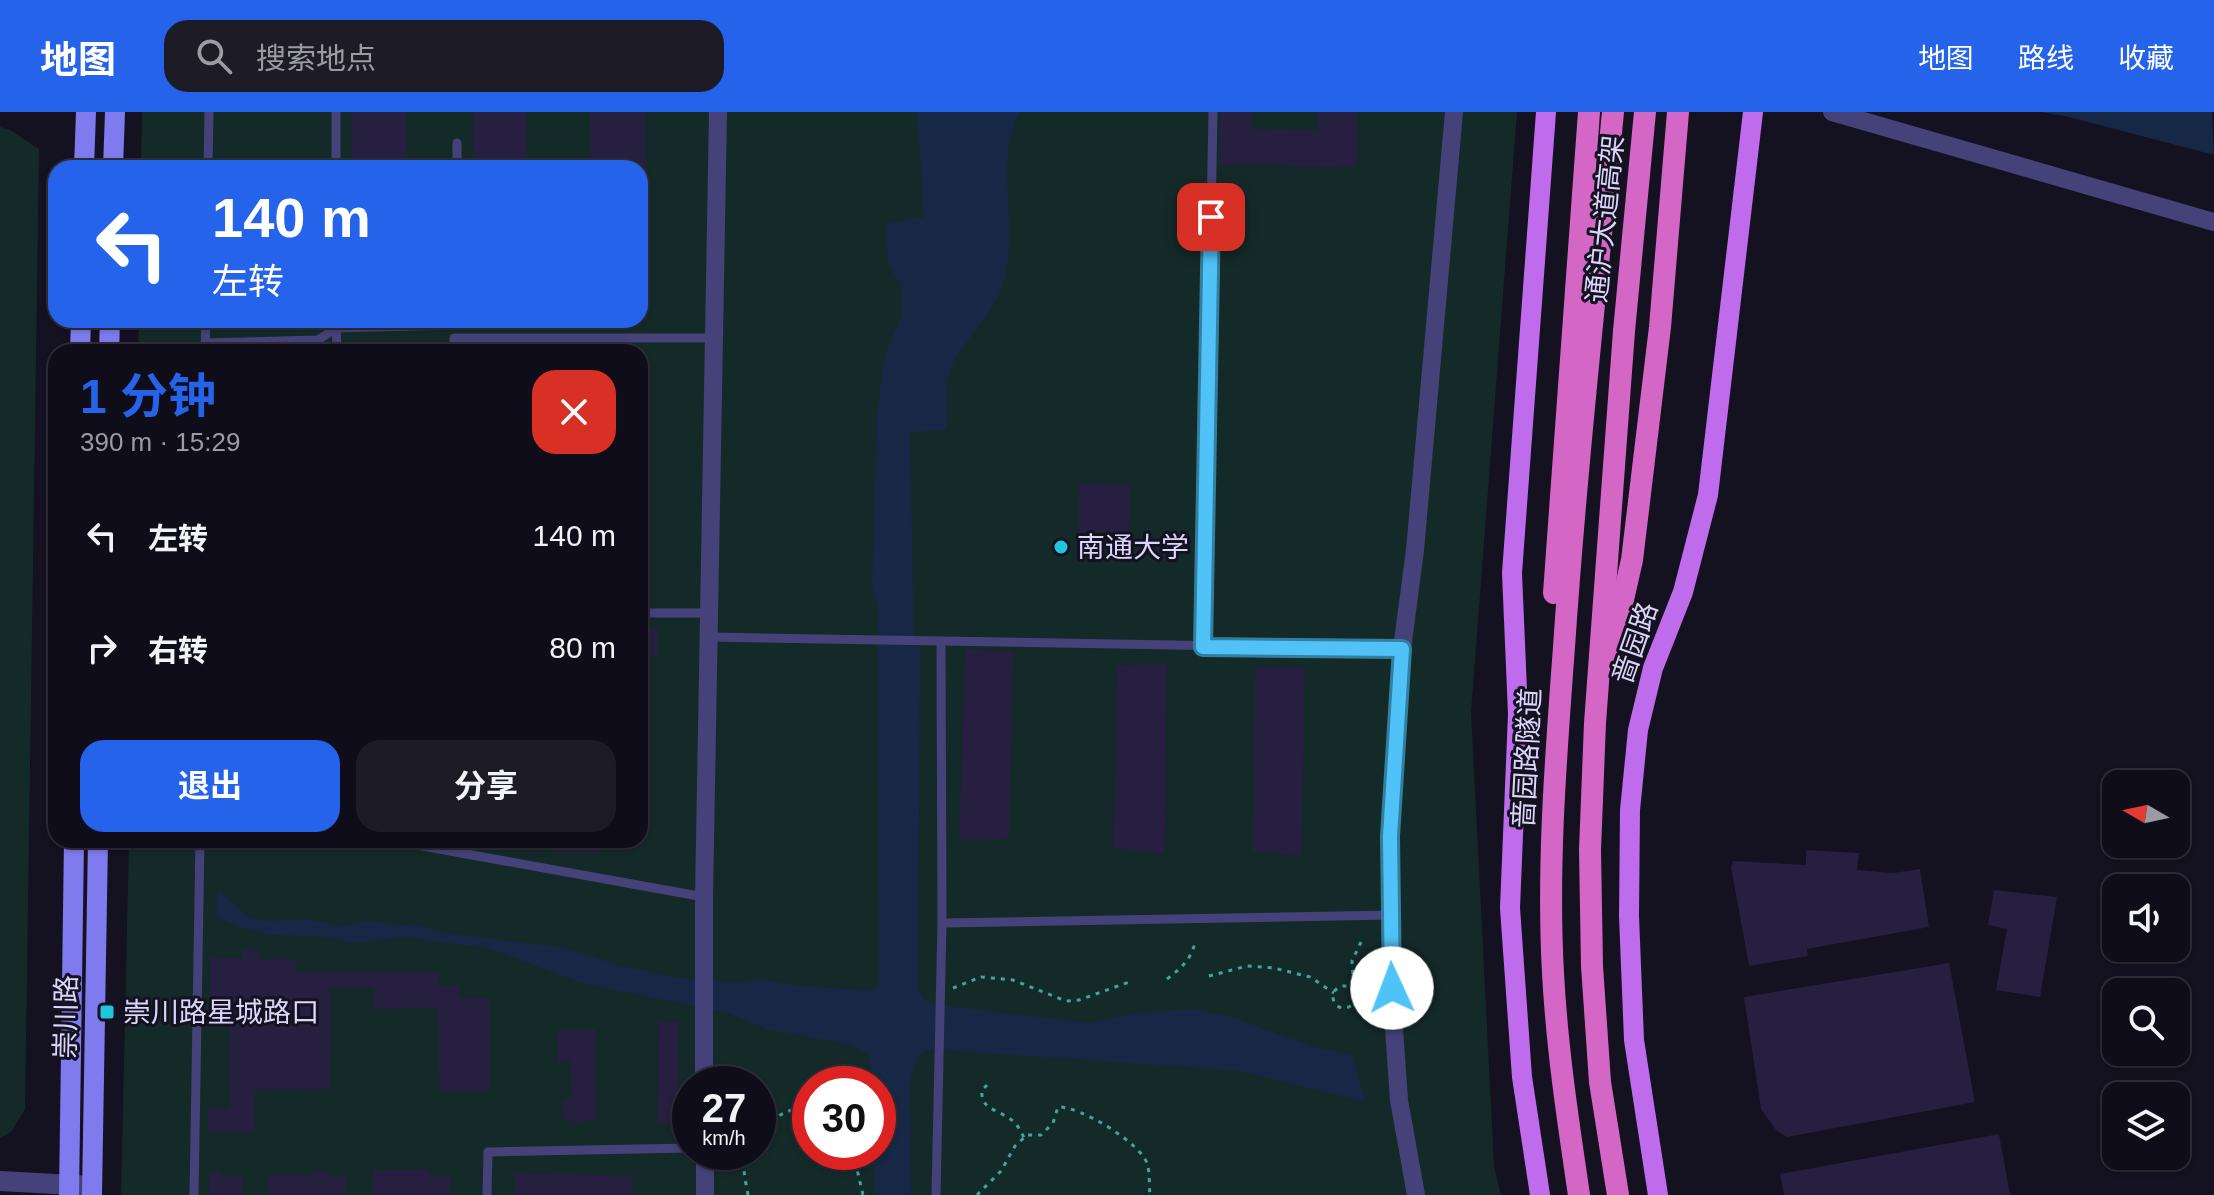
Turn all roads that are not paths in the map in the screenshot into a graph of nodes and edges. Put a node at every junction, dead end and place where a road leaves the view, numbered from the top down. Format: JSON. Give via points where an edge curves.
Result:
{"nodes":[{"id":1,"x":86,"y":112,"type":"edge"},
{"id":2,"x":112,"y":112,"type":"edge"},
{"id":3,"x":209,"y":112,"type":"edge"},
{"id":4,"x":336,"y":112,"type":"edge"},
{"id":5,"x":718,"y":112,"type":"edge"},
{"id":6,"x":1213,"y":112,"type":"edge"},
{"id":7,"x":1454,"y":112,"type":"edge"},
{"id":8,"x":1546,"y":112,"type":"edge"},
{"id":9,"x":1589,"y":112,"type":"edge"},
{"id":10,"x":1613,"y":112,"type":"edge"},
{"id":11,"x":1645,"y":112,"type":"edge"},
{"id":12,"x":1678,"y":112,"type":"edge"},
{"id":13,"x":1753,"y":112,"type":"edge"},
{"id":14,"x":1832,"y":112,"type":"edge"},
{"id":15,"x":457,"y":143,"type":"dead end"},
{"id":16,"x":84,"y":160,"type":"edge"},
{"id":17,"x":113,"y":160,"type":"edge"},
{"id":18,"x":208,"y":160,"type":"edge"},
{"id":19,"x":336,"y":160,"type":"edge"},
{"id":20,"x":457,"y":160,"type":"edge"},
{"id":21,"x":2214,"y":222,"type":"edge"},
{"id":22,"x":1592,"y":325,"type":"joint"},
{"id":23,"x":332,"y":328,"type":"edge"},
{"id":24,"x":455,"y":328,"type":"edge"},
{"id":25,"x":454,"y":338,"type":"junction"},
{"id":26,"x":714,"y":338,"type":"junction"},
{"id":27,"x":253,"y":344,"type":"edge"},
{"id":28,"x":454,"y":344,"type":"edge"},
{"id":29,"x":648,"y":613,"type":"edge"},
{"id":30,"x":709,"y":613,"type":"junction"},
{"id":31,"x":709,"y":637,"type":"junction"},
{"id":32,"x":941,"y":642,"type":"junction"},
{"id":33,"x":1203,"y":647,"type":"junction"},
{"id":34,"x":1402,"y":649,"type":"junction"},
{"id":35,"x":1595,"y":723,"type":"junction"},
{"id":36,"x":1555,"y":763,"type":"junction"},
{"id":37,"x":74,"y":848,"type":"edge"},
{"id":38,"x":98,"y":848,"type":"edge"},
{"id":39,"x":200,"y":848,"type":"edge"},
{"id":40,"x":433,"y":848,"type":"edge"},
{"id":41,"x":704,"y":897,"type":"junction"},
{"id":42,"x":1393,"y":915,"type":"junction"},
{"id":43,"x":942,"y":923,"type":"junction"},
{"id":44,"x":704,"y":1066,"type":"edge"},
{"id":45,"x":672,"y":1148,"type":"edge"},
{"id":46,"x":705,"y":1170,"type":"edge"},
{"id":47,"x":0,"y":1181,"type":"edge"},
{"id":48,"x":70,"y":1190,"type":"edge"},
{"id":49,"x":92,"y":1190,"type":"edge"},
{"id":50,"x":194,"y":1195,"type":"edge"},
{"id":51,"x":487,"y":1195,"type":"edge"},
{"id":52,"x":705,"y":1195,"type":"edge"},
{"id":53,"x":936,"y":1195,"type":"edge"},
{"id":54,"x":1416,"y":1195,"type":"edge"},
{"id":55,"x":1540,"y":1195,"type":"edge"},
{"id":56,"x":1579,"y":1195,"type":"edge"},
{"id":57,"x":1618,"y":1195,"type":"edge"},
{"id":58,"x":1658,"y":1195,"type":"edge"}],
"edges":[{"from":1,"to":16,"type":"main road"},
{"from":2,"to":17,"type":"main road"},
{"from":3,"to":18,"type":"lane"},
{"from":4,"to":19,"type":"lane"},
{"from":5,"to":26,"type":"street"},
{"from":6,"to":33,"type":"lane"},
{"from":7,"to":34,"type":"street"},
{"from":8,"to":55,"type":"main road","via":[[1512,573],[1518,714],[1510,908],[1522,1077]]},
{"from":9,"to":36,"type":"highway","via":[[1554,571]]},
{"from":10,"to":22,"type":"highway","name":"通沪大道高架"},
{"from":11,"to":35,"type":"highway","name":"通沪大道高架"},
{"from":12,"to":35,"type":"highway","via":[[1660,327],[1632,560]]},
{"from":13,"to":58,"type":"main road","name":"啬园路","via":[[1708,495],[1683,592],[1653,668],[1638,730],[1630,810],[1634,1040]]},
{"from":14,"to":21,"type":"street"},
{"from":15,"to":20,"type":"lane"},
{"from":22,"to":36,"type":"highway","name":"啬园路隧道"},
{"from":23,"to":27,"type":"lane","via":[[318,340]]},
{"from":24,"to":25,"type":"lane"},
{"from":25,"to":26,"type":"lane"},
{"from":25,"to":28,"type":"lane"},
{"from":26,"to":30,"type":"street"},
{"from":29,"to":30,"type":"lane"},
{"from":30,"to":31,"type":"street"},
{"from":31,"to":32,"type":"lane"},
{"from":31,"to":41,"type":"street"},
{"from":32,"to":33,"type":"lane"},
{"from":32,"to":43,"type":"lane"},
{"from":33,"to":34,"type":"lane"},
{"from":34,"to":42,"type":"street","via":[[1390,836]]},
{"from":35,"to":57,"type":"highway","via":[[1592,966],[1600,1082]]},
{"from":36,"to":56,"type":"highway","name":"啬园路隧道","via":[[1553,972]]},
{"from":37,"to":48,"type":"main road","name":"崇川路"},
{"from":38,"to":49,"type":"main road","name":"崇川路"},
{"from":39,"to":50,"type":"lane"},
{"from":40,"to":41,"type":"lane"},
{"from":41,"to":44,"type":"street"},
{"from":42,"to":43,"type":"lane"},
{"from":42,"to":54,"type":"street","via":[[1399,1100]]},
{"from":43,"to":53,"type":"lane"},
{"from":45,"to":51,"type":"lane","via":[[488,1152]]},
{"from":46,"to":52,"type":"street"},
{"from":47,"to":48,"type":"street"},
{"from":48,"to":49,"type":"street"}]}
